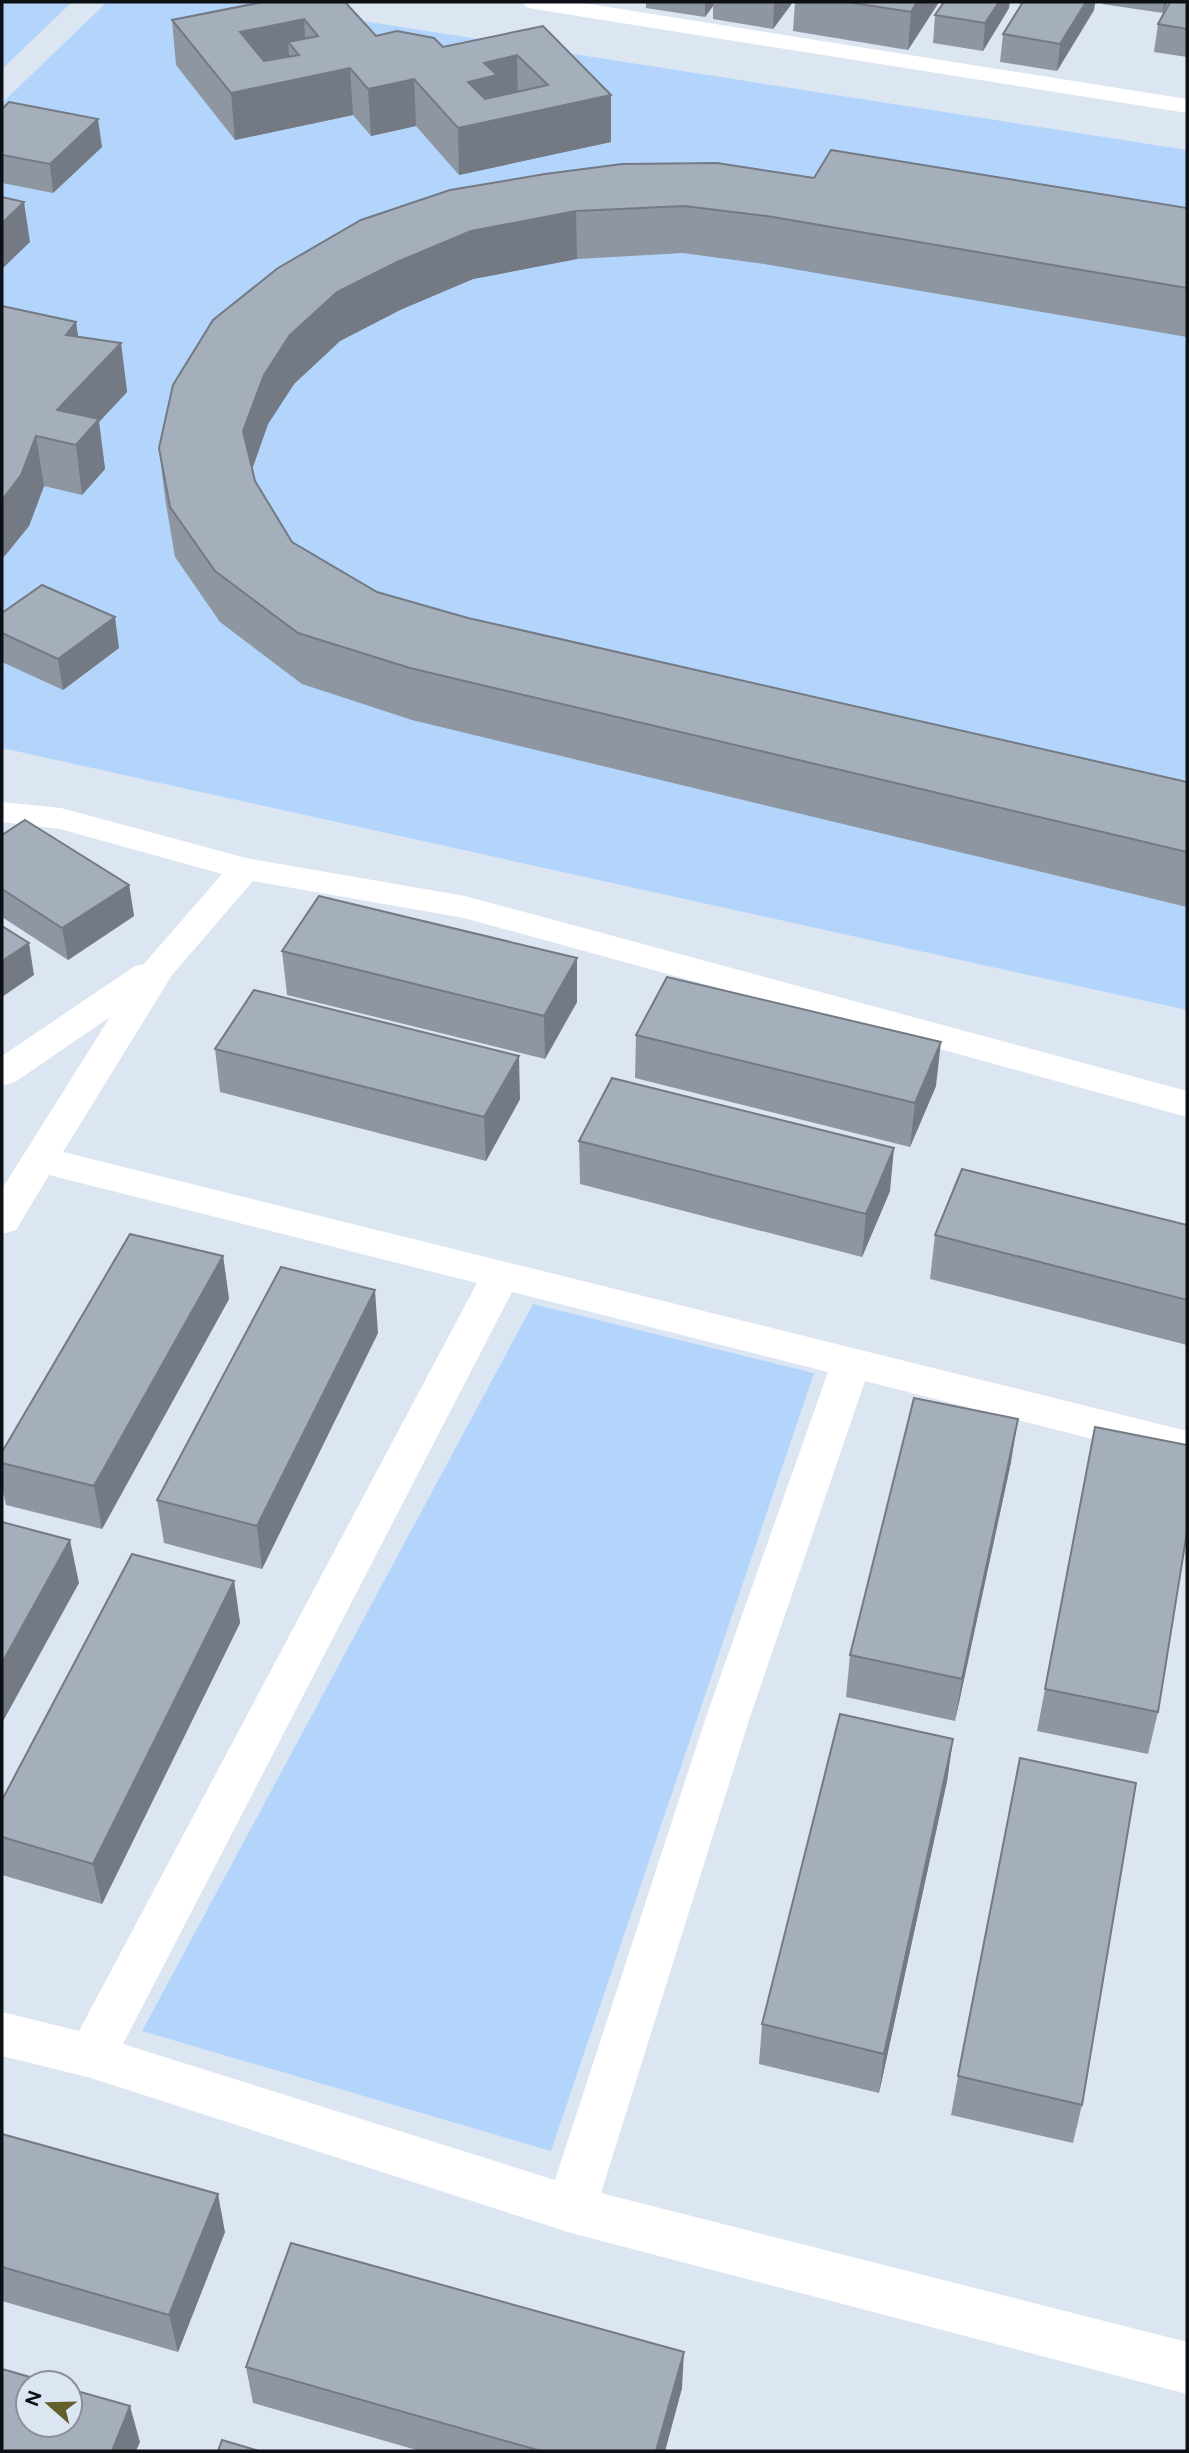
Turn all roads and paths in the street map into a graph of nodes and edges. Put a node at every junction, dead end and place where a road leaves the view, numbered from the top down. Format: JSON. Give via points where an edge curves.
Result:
{"nodes":[{"id":1,"x":534,"y":2,"type":"edge"},
{"id":2,"x":1187,"y":106,"type":"edge"},
{"id":3,"x":2,"y":812,"type":"edge"},
{"id":4,"x":245,"y":869,"type":"junction"},
{"id":5,"x":159,"y":967,"type":"junction"},
{"id":6,"x":2,"y":1073,"type":"edge"},
{"id":7,"x":1187,"y":1104,"type":"edge"},
{"id":8,"x":39,"y":1159,"type":"junction"},
{"id":9,"x":2,"y":1220,"type":"edge"},
{"id":10,"x":501,"y":1275,"type":"junction"},
{"id":11,"x":852,"y":1362,"type":"junction"},
{"id":12,"x":1187,"y":1447,"type":"edge"},
{"id":13,"x":2,"y":2034,"type":"edge"},
{"id":14,"x":90,"y":2056,"type":"junction"},
{"id":15,"x":571,"y":2209,"type":"junction"},
{"id":16,"x":1187,"y":2368,"type":"edge"}],
"edges":[{"from":1,"to":2,"type":"street"},
{"from":3,"to":4,"type":"street","via":[[61,819]]},
{"from":4,"to":5,"type":"street"},
{"from":4,"to":7,"type":"street","via":[[465,907]]},
{"from":5,"to":6,"type":"street"},
{"from":5,"to":8,"type":"street"},
{"from":8,"to":9,"type":"street"},
{"from":8,"to":10,"type":"street"},
{"from":10,"to":11,"type":"street"},
{"from":10,"to":14,"type":"street"},
{"from":11,"to":12,"type":"street"},
{"from":11,"to":15,"type":"street","via":[[727,1720]]},
{"from":13,"to":14,"type":"street"},
{"from":14,"to":15,"type":"street"},
{"from":15,"to":16,"type":"street"}]}
